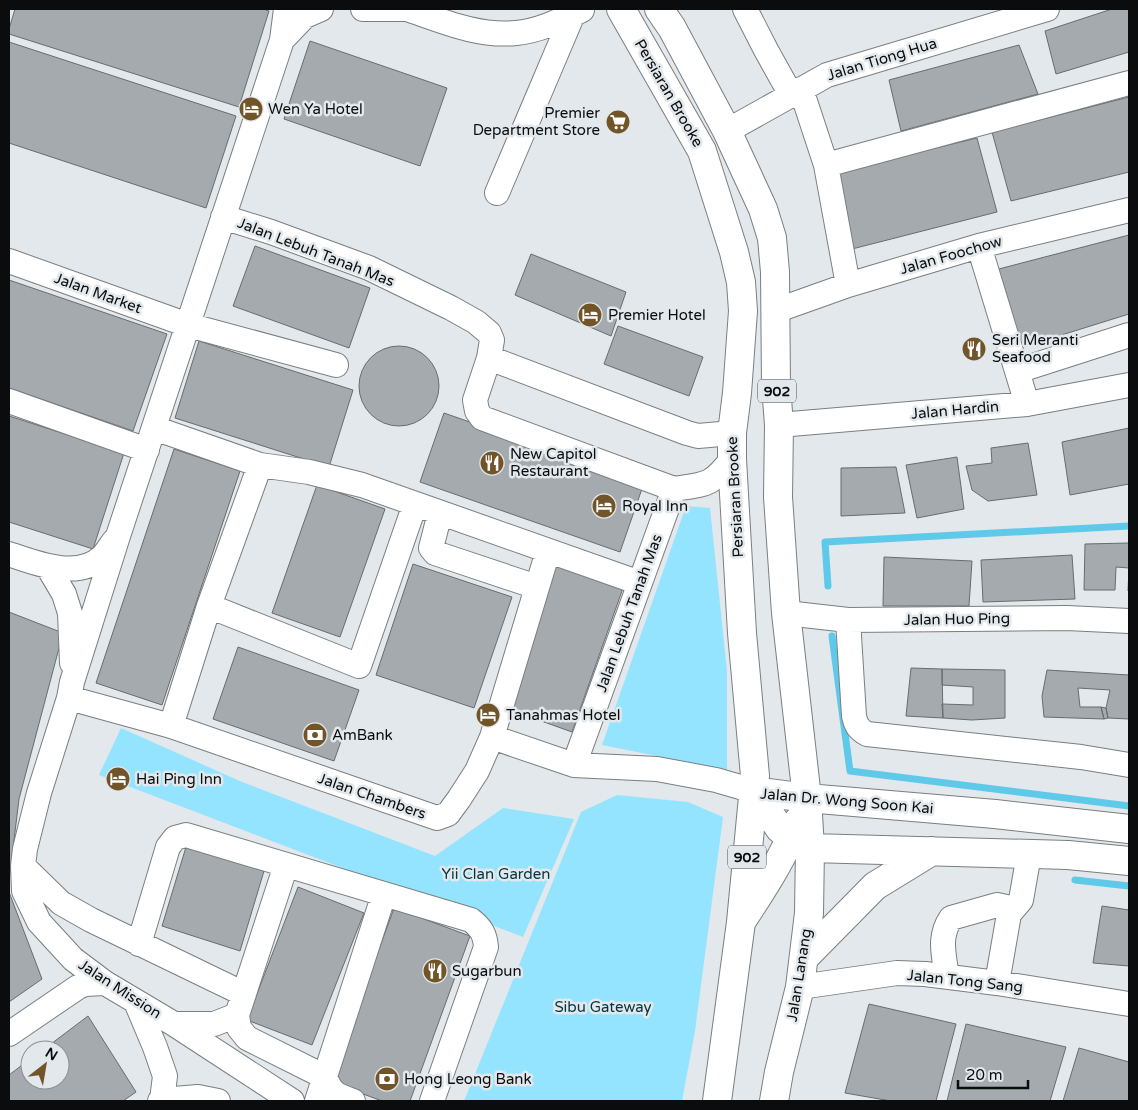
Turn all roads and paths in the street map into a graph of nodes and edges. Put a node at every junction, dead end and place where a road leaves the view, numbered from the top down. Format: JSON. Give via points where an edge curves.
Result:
{"nodes":[{"id":1,"x":286,"y":9,"type":"edge"},
{"id":2,"x":321,"y":9,"type":"edge"},
{"id":3,"x":363,"y":9,"type":"edge"},
{"id":4,"x":408,"y":9,"type":"edge"},
{"id":5,"x":621,"y":9,"type":"edge"},
{"id":6,"x":659,"y":9,"type":"edge"},
{"id":7,"x":746,"y":9,"type":"edge"},
{"id":8,"x":1047,"y":9,"type":"edge"},
{"id":9,"x":579,"y":11,"type":"edge"},
{"id":10,"x":282,"y":40,"type":"junction"},
{"id":11,"x":1129,"y":82,"type":"edge"},
{"id":12,"x":796,"y":92,"type":"junction"},
{"id":13,"x":727,"y":130,"type":"junction"},
{"id":14,"x":826,"y":165,"type":"junction"},
{"id":15,"x":497,"y":193,"type":"dead end"},
{"id":16,"x":1129,"y":210,"type":"edge"},
{"id":17,"x":223,"y":217,"type":"junction"},
{"id":18,"x":980,"y":246,"type":"junction"},
{"id":19,"x":9,"y":262,"type":"edge"},
{"id":20,"x":848,"y":285,"type":"junction"},
{"id":21,"x":775,"y":311,"type":"junction"},
{"id":22,"x":188,"y":325,"type":"junction"},
{"id":23,"x":1129,"y":335,"type":"edge"},
{"id":24,"x":489,"y":358,"type":"junction"},
{"id":25,"x":336,"y":365,"type":"dead end"},
{"id":26,"x":1017,"y":371,"type":"junction"},
{"id":27,"x":1129,"y":385,"type":"edge"},
{"id":28,"x":9,"y":401,"type":"edge"},
{"id":29,"x":1027,"y":404,"type":"junction"},
{"id":30,"x":779,"y":425,"type":"junction"},
{"id":31,"x":150,"y":439,"type":"junction"},
{"id":32,"x":732,"y":446,"type":"junction"},
{"id":33,"x":260,"y":465,"type":"junction"},
{"id":34,"x":674,"y":489,"type":"junction"},
{"id":35,"x":415,"y":504,"type":"junction"},
{"id":36,"x":440,"y":513,"type":"junction"},
{"id":37,"x":118,"y":536,"type":"junction"},
{"id":38,"x":548,"y":550,"type":"junction"},
{"id":39,"x":9,"y":554,"type":"edge"},
{"id":40,"x":48,"y":567,"type":"junction"},
{"id":41,"x":640,"y":582,"type":"junction"},
{"id":42,"x":537,"y":587,"type":"junction"},
{"id":43,"x":209,"y":606,"type":"junction"},
{"id":44,"x":786,"y":613,"type":"junction"},
{"id":45,"x":848,"y":620,"type":"junction"},
{"id":46,"x":1129,"y":621,"type":"edge"},
{"id":47,"x":71,"y":690,"type":"junction"},
{"id":48,"x":171,"y":726,"type":"junction"},
{"id":49,"x":492,"y":737,"type":"junction"},
{"id":50,"x":574,"y":765,"type":"junction"},
{"id":51,"x":1129,"y":765,"type":"edge"},
{"id":52,"x":754,"y":791,"type":"junction"},
{"id":53,"x":807,"y":798,"type":"junction"},
{"id":54,"x":1129,"y":829,"type":"edge"},
{"id":55,"x":800,"y":843,"type":"junction"},
{"id":56,"x":932,"y":851,"type":"junction"},
{"id":57,"x":1029,"y":854,"type":"junction"},
{"id":58,"x":1129,"y":861,"type":"edge"},
{"id":59,"x":286,"y":865,"type":"junction"},
{"id":60,"x":23,"y":866,"type":"junction"},
{"id":61,"x":384,"y":894,"type":"junction"},
{"id":62,"x":1009,"y":914,"type":"junction"},
{"id":63,"x":741,"y":922,"type":"junction"},
{"id":64,"x":139,"y":944,"type":"junction"},
{"id":65,"x":804,"y":958,"type":"junction"},
{"id":66,"x":947,"y":977,"type":"junction"},
{"id":67,"x":105,"y":983,"type":"junction"},
{"id":68,"x":997,"y":983,"type":"junction"},
{"id":69,"x":800,"y":987,"type":"junction"},
{"id":70,"x":136,"y":1002,"type":"junction"},
{"id":71,"x":240,"y":1004,"type":"junction"},
{"id":72,"x":1129,"y":1004,"type":"edge"},
{"id":73,"x":174,"y":1024,"type":"junction"},
{"id":74,"x":9,"y":1034,"type":"edge"},
{"id":75,"x":325,"y":1077,"type":"junction"},
{"id":76,"x":161,"y":1100,"type":"edge"},
{"id":77,"x":218,"y":1101,"type":"edge"},
{"id":78,"x":292,"y":1101,"type":"edge"},
{"id":79,"x":317,"y":1101,"type":"edge"},
{"id":80,"x":353,"y":1101,"type":"edge"},
{"id":81,"x":432,"y":1101,"type":"edge"},
{"id":82,"x":716,"y":1101,"type":"edge"},
{"id":83,"x":774,"y":1101,"type":"edge"}],
"edges":[{"from":1,"to":10,"type":"street"},
{"from":2,"to":10,"type":"street","via":[[305,16]]},
{"from":3,"to":4,"type":"street"},
{"from":4,"to":9,"type":"street","via":[[483,33],[516,33],[549,25]]},
{"from":5,"to":32,"type":"main road","name":"Persiaran Brooke","number":"902","via":[[702,151],[734,252],[743,310]]},
{"from":6,"to":13,"type":"main road","name":"Persiaran Brooke","number":"902"},
{"from":7,"to":12,"type":"street","via":[[766,50]]},
{"from":8,"to":12,"type":"street","name":"Jalan Tiong Hua","via":[[827,75]]},
{"from":9,"to":15,"type":"street"},
{"from":10,"to":17,"type":"street","name":"Jalan Mission"},
{"from":11,"to":14,"type":"street"},
{"from":12,"to":13,"type":"street","name":"Jalan Tiong Hua"},
{"from":12,"to":14,"type":"street"},
{"from":13,"to":21,"type":"main road","name":"Persiaran Brooke","number":"902","via":[[763,209],[772,238]]},
{"from":14,"to":20,"type":"street"},
{"from":16,"to":18,"type":"street","name":"Jalan Foochow"},
{"from":17,"to":22,"type":"street","name":"Jalan Mission"},
{"from":17,"to":24,"type":"street","name":"Jalan Lebuh Tanah Mas","via":[[369,268],[451,308],[489,332],[492,340]]},
{"from":18,"to":20,"type":"street","name":"Jalan Foochow"},
{"from":18,"to":26,"type":"street"},
{"from":19,"to":22,"type":"street","name":"Jalan Market"},
{"from":20,"to":21,"type":"street","name":"Jalan Foochow"},
{"from":21,"to":30,"type":"main road","name":"Persiaran Brooke","number":"902"},
{"from":22,"to":25,"type":"street","name":"Jalan Market"},
{"from":22,"to":31,"type":"street","name":"Jalan Mission"},
{"from":23,"to":26,"type":"street"},
{"from":24,"to":32,"type":"street","via":[[687,434]]},
{"from":24,"to":34,"type":"street","name":"Jalan Lebuh Tanah Mas","via":[[475,400],[476,411],[482,418]]},
{"from":26,"to":29,"type":"street"},
{"from":27,"to":29,"type":"street","name":"Jalan Hardin"},
{"from":28,"to":31,"type":"street"},
{"from":29,"to":30,"type":"street","name":"Jalan Hardin"},
{"from":30,"to":44,"type":"main road","name":"Persiaran Brooke","number":"902","via":[[778,497]]},
{"from":31,"to":33,"type":"street"},
{"from":31,"to":37,"type":"street","name":"Jalan Mission"},
{"from":32,"to":34,"type":"street","name":"Jalan Lebuh Tanah Mas","via":[[721,473],[708,484]]},
{"from":32,"to":52,"type":"main road","name":"Persiaran Brooke","number":"902"},
{"from":33,"to":35,"type":"street","via":[[354,482]]},
{"from":33,"to":43,"type":"street"},
{"from":34,"to":41,"type":"street","name":"Jalan Lebuh Tanah Mas"},
{"from":35,"to":36,"type":"street"},
{"from":35,"to":43,"type":"street","via":[[359,666]]},
{"from":36,"to":38,"type":"street"},
{"from":36,"to":42,"type":"street","via":[[431,548],[435,553]]},
{"from":37,"to":40,"type":"street","via":[[102,557],[89,566]]},
{"from":37,"to":47,"type":"street","name":"Jalan Mission"},
{"from":38,"to":41,"type":"street"},
{"from":38,"to":42,"type":"street","name":"Jalan Chambers"},
{"from":39,"to":40,"type":"street"},
{"from":40,"to":47,"type":"street","via":[[64,594],[70,613]]},
{"from":41,"to":50,"type":"street","name":"Jalan Lebuh Tanah Mas"},
{"from":42,"to":49,"type":"street","name":"Jalan Chambers"},
{"from":43,"to":48,"type":"street"},
{"from":44,"to":45,"type":"street","name":"Jalan Huo Ping"},
{"from":44,"to":53,"type":"main road","name":"Persiaran Brooke","number":"902"},
{"from":45,"to":46,"type":"street","name":"Jalan Huo Ping","via":[[1067,618]]},
{"from":45,"to":51,"type":"street","via":[[854,716],[856,725],[867,734]]},
{"from":47,"to":48,"type":"street","name":"Jalan Chambers"},
{"from":47,"to":60,"type":"street","name":"Jalan Mission","via":[[33,817]]},
{"from":48,"to":49,"type":"street","name":"Jalan Chambers","via":[[437,818],[448,814],[459,799],[477,771]]},
{"from":49,"to":50,"type":"street"},
{"from":50,"to":52,"type":"street","via":[[657,769]]},
{"from":52,"to":53,"type":"main road","name":"Jalan Dr. Wong Soon Kai"},
{"from":52,"to":55,"type":"main road","name":"Jalan Dr. Wong Soon Kai","via":[[769,815]]},
{"from":52,"to":63,"type":"main road","name":"Persiaran Brooke","number":"902"},
{"from":53,"to":54,"type":"main road","name":"Jalan Dr. Wong Soon Kai"},
{"from":53,"to":55,"type":"main road","name":"Persiaran Brooke","number":"902"},
{"from":55,"to":56,"type":"main road"},
{"from":55,"to":63,"type":"main road","via":[[772,875]]},
{"from":55,"to":65,"type":"main road","name":"Jalan Lanang","via":[[809,912]]},
{"from":56,"to":57,"type":"main road"},
{"from":56,"to":65,"type":"main road","via":[[875,886]]},
{"from":57,"to":58,"type":"main road"},
{"from":57,"to":62,"type":"street","via":[[1021,900]]},
{"from":59,"to":61,"type":"street"},
{"from":59,"to":64,"type":"street","via":[[186,835],[175,838],[168,847]]},
{"from":59,"to":71,"type":"street"},
{"from":60,"to":64,"type":"street","via":[[61,902]]},
{"from":60,"to":67,"type":"street","name":"Jalan Mission","via":[[24,890],[39,922],[73,959]]},
{"from":61,"to":75,"type":"street"},
{"from":61,"to":81,"type":"street","via":[[471,920],[486,938],[486,947]]},
{"from":62,"to":66,"type":"street","via":[[1006,907],[997,905],[951,918],[945,926],[942,941]]},
{"from":62,"to":68,"type":"street"},
{"from":63,"to":82,"type":"main road"},
{"from":64,"to":71,"type":"street"},
{"from":65,"to":69,"type":"main road","name":"Jalan Lanang"},
{"from":66,"to":68,"type":"street","name":"Jalan Tong Sang"},
{"from":66,"to":69,"type":"street","name":"Jalan Tong Sang","via":[[897,973]]},
{"from":67,"to":70,"type":"street","name":"Jalan Mission"},
{"from":67,"to":74,"type":"street","via":[[78,987]]},
{"from":68,"to":72,"type":"street","name":"Jalan Tong Sang"},
{"from":69,"to":83,"type":"main road","name":"Jalan Lanang"},
{"from":70,"to":73,"type":"street","name":"Jalan Mission"},
{"from":70,"to":76,"type":"street","via":[[165,1076]]},
{"from":71,"to":73,"type":"street","via":[[214,1024]]},
{"from":71,"to":75,"type":"street","via":[[239,1028],[247,1038]]},
{"from":73,"to":78,"type":"street","name":"Jalan Mission"},
{"from":75,"to":79,"type":"street"},
{"from":75,"to":80,"type":"street","via":[[336,1095]]},
{"from":76,"to":77,"type":"street","via":[[198,1097]]}]}
